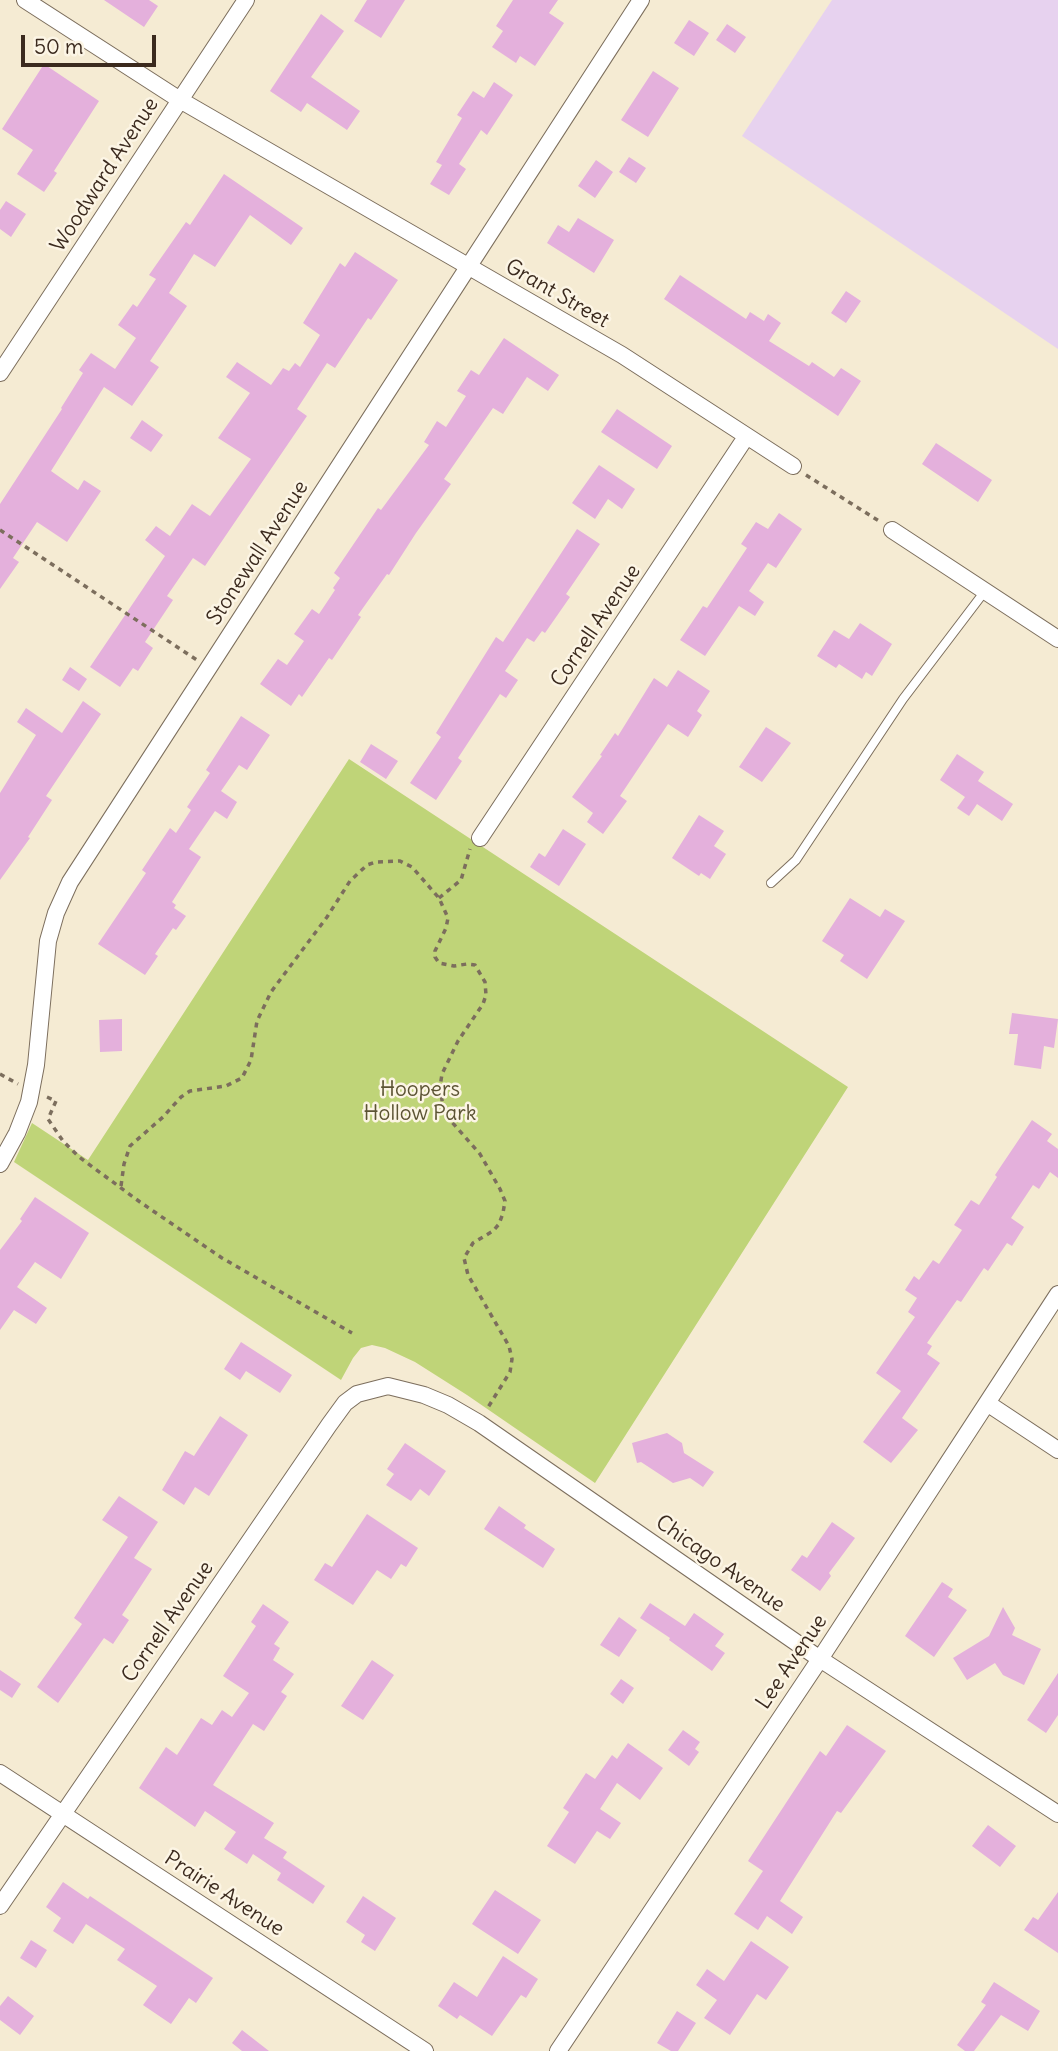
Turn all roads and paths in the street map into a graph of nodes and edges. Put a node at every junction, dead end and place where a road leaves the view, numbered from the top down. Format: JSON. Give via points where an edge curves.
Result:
{"nodes":[{"id":1,"x":25,"y":0,"type":"edge"},
{"id":2,"x":246,"y":0,"type":"edge"},
{"id":3,"x":641,"y":0,"type":"edge"},
{"id":4,"x":180,"y":100,"type":"junction"},
{"id":5,"x":468,"y":267,"type":"junction"},
{"id":6,"x":0,"y":373,"type":"edge"},
{"id":7,"x":746,"y":437,"type":"junction"},
{"id":8,"x":793,"y":466,"type":"joint"},
{"id":9,"x":0,"y":530,"type":"edge"},
{"id":10,"x":892,"y":530,"type":"joint"},
{"id":11,"x":985,"y":591,"type":"junction"},
{"id":12,"x":1058,"y":639,"type":"edge"},
{"id":13,"x":208,"y":667,"type":"junction"},
{"id":14,"x":480,"y":838,"type":"joint"},
{"id":15,"x":771,"y":883,"type":"dead end"},
{"id":16,"x":439,"y":898,"type":"junction"},
{"id":17,"x":0,"y":1074,"type":"edge"},
{"id":18,"x":31,"y":1090,"type":"junction"},
{"id":19,"x":0,"y":1164,"type":"edge"},
{"id":20,"x":121,"y":1186,"type":"junction"},
{"id":21,"x":1058,"y":1294,"type":"edge"},
{"id":22,"x":352,"y":1333,"type":"dead end"},
{"id":23,"x":388,"y":1386,"type":"joint"},
{"id":24,"x":987,"y":1403,"type":"junction"},
{"id":25,"x":479,"y":1423,"type":"junction"},
{"id":26,"x":1058,"y":1450,"type":"edge"},
{"id":27,"x":820,"y":1658,"type":"junction"},
{"id":28,"x":0,"y":1773,"type":"edge"},
{"id":29,"x":62,"y":1813,"type":"junction"},
{"id":30,"x":1058,"y":1814,"type":"edge"},
{"id":31,"x":0,"y":1906,"type":"edge"},
{"id":32,"x":425,"y":2051,"type":"edge"},
{"id":33,"x":558,"y":2051,"type":"edge"}],
"edges":[{"from":1,"to":4,"type":"street","name":"Grant Street"},
{"from":2,"to":4,"type":"street","name":"Woodward Avenue"},
{"from":3,"to":5,"type":"street","name":"Stonewall Avenue"},
{"from":4,"to":5,"type":"street","name":"Grant Street"},
{"from":4,"to":6,"type":"street","name":"Woodward Avenue"},
{"from":5,"to":7,"type":"street","name":"Grant Street","via":[[622,355]]},
{"from":5,"to":13,"type":"street","name":"Stonewall Avenue"},
{"from":7,"to":8,"type":"street","name":"Grant Street"},
{"from":7,"to":14,"type":"street","name":"Cornell Avenue"},
{"from":8,"to":10,"type":"path"},
{"from":9,"to":13,"type":"path"},
{"from":10,"to":11,"type":"street"},
{"from":11,"to":12,"type":"street"},
{"from":11,"to":15,"type":"lane","via":[[903,699],[796,860]]},
{"from":13,"to":18,"type":"street","name":"Stonewall Avenue","via":[[80,864],[56,913],[45,958]]},
{"from":14,"to":16,"type":"path","via":[[468,851],[461,880]]},
{"from":16,"to":20,"type":"path","via":[[421,875],[400,861],[376,862],[359,871],[271,992],[257,1021],[251,1060],[242,1078],[181,1097],[130,1146]]},
{"from":16,"to":25,"type":"path","via":[[447,918],[435,957],[447,965],[475,965],[485,982],[486,995],[442,1074],[441,1102],[450,1122],[480,1154],[505,1201],[499,1224],[473,1243],[464,1258],[468,1275],[512,1359],[510,1372]]},
{"from":17,"to":18,"type":"path"},
{"from":18,"to":19,"type":"street","name":"Stonewall Avenue","via":[[17,1133]]},
{"from":18,"to":20,"type":"path","via":[[56,1101],[48,1119],[63,1141]]},
{"from":20,"to":22,"type":"path","via":[[222,1258]]},
{"from":21,"to":24,"type":"street","name":"Lee Avenue"},
{"from":23,"to":25,"type":"street","name":"Chicago Avenue","via":[[424,1395]]},
{"from":23,"to":29,"type":"street","name":"Cornell Avenue","via":[[357,1394],[337,1414]]},
{"from":24,"to":26,"type":"street"},
{"from":24,"to":27,"type":"street","name":"Lee Avenue"},
{"from":25,"to":27,"type":"street","name":"Chicago Avenue"},
{"from":27,"to":30,"type":"street","name":"Chicago Avenue"},
{"from":27,"to":33,"type":"street","name":"Lee Avenue"},
{"from":28,"to":29,"type":"street","name":"Prairie Avenue"},
{"from":29,"to":31,"type":"street","name":"Cornell Avenue"},
{"from":29,"to":32,"type":"street","name":"Prairie Avenue"}]}
